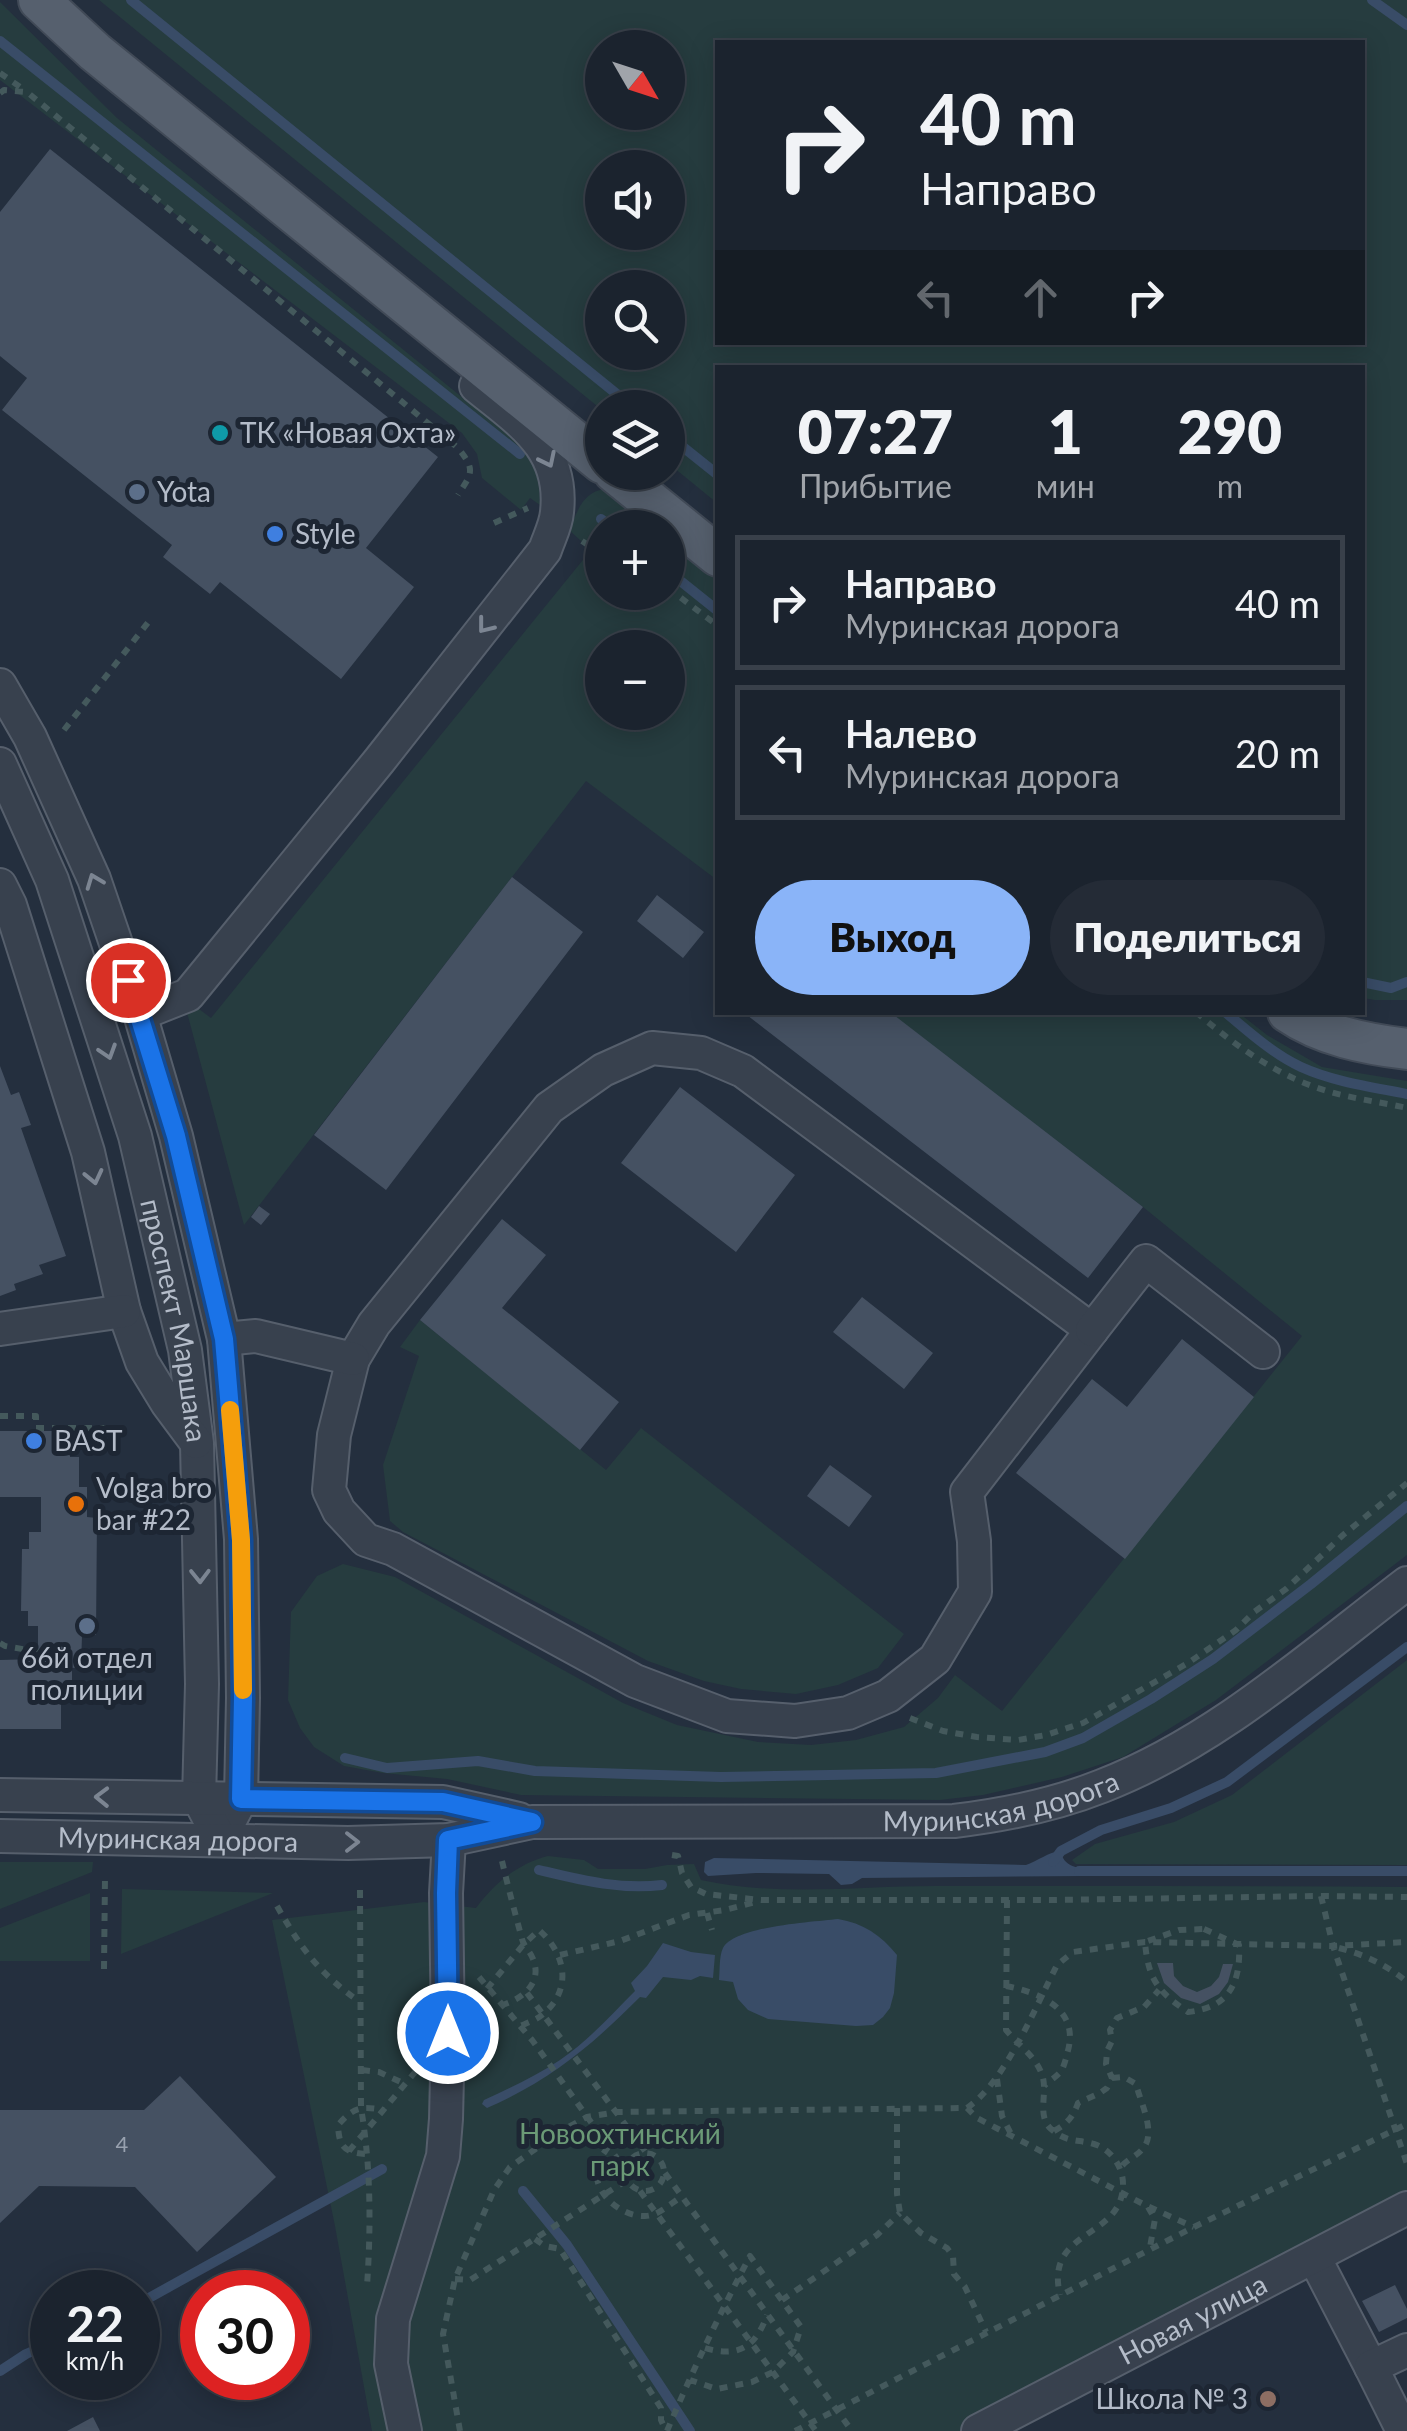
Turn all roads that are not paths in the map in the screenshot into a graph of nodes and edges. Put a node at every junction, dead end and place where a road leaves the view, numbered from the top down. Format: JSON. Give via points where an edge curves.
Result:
{"nodes":[{"id":1,"x":38,"y":0,"type":"edge"},
{"id":2,"x":66,"y":0,"type":"edge"},
{"id":3,"x":414,"y":312,"type":"junction"},
{"id":4,"x":585,"y":426,"type":"edge"},
{"id":5,"x":585,"y":450,"type":"edge"},
{"id":6,"x":636,"y":490,"type":"edge"},
{"id":7,"x":666,"y":490,"type":"edge"},
{"id":8,"x":715,"y":530,"type":"edge"},
{"id":9,"x":715,"y":554,"type":"edge"},
{"id":10,"x":0,"y":685,"type":"edge"},
{"id":11,"x":0,"y":764,"type":"edge"},
{"id":12,"x":0,"y":885,"type":"edge"},
{"id":13,"x":140,"y":1014,"type":"junction"},
{"id":14,"x":1292,"y":1015,"type":"edge"},
{"id":15,"x":1349,"y":1015,"type":"edge"},
{"id":16,"x":1407,"y":1019,"type":"edge"},
{"id":17,"x":1407,"y":1049,"type":"edge"},
{"id":18,"x":124,"y":1311,"type":"junction"},
{"id":19,"x":0,"y":1328,"type":"edge"},
{"id":20,"x":1092,"y":1330,"type":"junction"},
{"id":21,"x":224,"y":1339,"type":"junction"},
{"id":22,"x":1263,"y":1352,"type":"dead end"},
{"id":23,"x":353,"y":1359,"type":"junction"},
{"id":24,"x":197,"y":1443,"type":"junction"},
{"id":25,"x":1407,"y":1583,"type":"edge"},
{"id":26,"x":0,"y":1795,"type":"edge"},
{"id":27,"x":199,"y":1798,"type":"junction"},
{"id":28,"x":241,"y":1799,"type":"junction"},
{"id":29,"x":532,"y":1822,"type":"junction"},
{"id":30,"x":0,"y":1836,"type":"edge"},
{"id":31,"x":220,"y":1839,"type":"junction"},
{"id":32,"x":448,"y":1840,"type":"junction"},
{"id":33,"x":1407,"y":2208,"type":"edge"},
{"id":34,"x":1314,"y":2257,"type":"junction"},
{"id":35,"x":1407,"y":2350,"type":"edge"},
{"id":36,"x":1371,"y":2368,"type":"junction"},
{"id":37,"x":405,"y":2431,"type":"edge"},
{"id":38,"x":978,"y":2431,"type":"edge"},
{"id":39,"x":1403,"y":2431,"type":"edge"}],
"edges":[{"from":1,"to":3,"type":"main road"},
{"from":2,"to":4,"type":"main road"},
{"from":3,"to":5,"type":"main road"},
{"from":3,"to":13,"type":"street","one_way":true,"via":[[447,362],[534,434],[548,456],[558,480],[557,516],[545,550],[188,995]]},
{"from":6,"to":9,"type":"main road"},
{"from":7,"to":8,"type":"main road"},
{"from":13,"to":10,"type":"street","name":"проспект Маршака","one_way":true,"via":[[94,879]]},
{"from":11,"to":24,"type":"street","name":"проспект Маршака","one_way":true,"via":[[52,880],[135,1136],[185,1350]]},
{"from":12,"to":18,"type":"street","one_way":true,"via":[[88,1152]]},
{"from":13,"to":21,"type":"street","name":"проспект Маршака"},
{"from":14,"to":17,"type":"main road","via":[[1346,1039]]},
{"from":15,"to":16,"type":"main road"},
{"from":18,"to":19,"type":"street"},
{"from":18,"to":24,"type":"street","via":[[142,1362]]},
{"from":20,"to":22,"type":"street","via":[[1146,1261]]},
{"from":20,"to":23,"type":"street","via":[[742,1071],[701,1053],[652,1048],[603,1070],[549,1108]]},
{"from":20,"to":23,"type":"street","via":[[967,1492],[975,1592],[934,1659],[888,1696],[848,1713],[795,1721],[727,1716],[635,1682],[366,1540],[328,1490]]},
{"from":21,"to":23,"type":"street","via":[[256,1336]]},
{"from":21,"to":28,"type":"street","name":"проспект Маршака","via":[[241,1540]]},
{"from":24,"to":27,"type":"street","name":"проспект Маршака","one_way":true},
{"from":25,"to":29,"type":"street","name":"Муринская дорога","via":[[1204,1734],[1060,1801],[954,1822]]},
{"from":27,"to":26,"type":"street","name":"Муринская дорога","one_way":true},
{"from":27,"to":28,"type":"street","name":"Муринская дорога"},
{"from":27,"to":31,"type":"street","name":"проспект Маршака"},
{"from":28,"to":29,"type":"street","name":"Муринская дорога","via":[[443,1802]]},
{"from":28,"to":31,"type":"street","name":"проспект Маршака"},
{"from":29,"to":32,"type":"street","name":"Муринская дорога"},
{"from":30,"to":31,"type":"street","name":"Муринская дорога"},
{"from":31,"to":32,"type":"street","name":"Муринская дорога","one_way":true},
{"from":32,"to":37,"type":"street","via":[[442,2156],[393,2320],[391,2364]]},
{"from":33,"to":34,"type":"street","name":"Новая улица"},
{"from":34,"to":36,"type":"street"},
{"from":34,"to":38,"type":"street","name":"Новая улица"},
{"from":35,"to":36,"type":"street"},
{"from":36,"to":39,"type":"street"}]}
